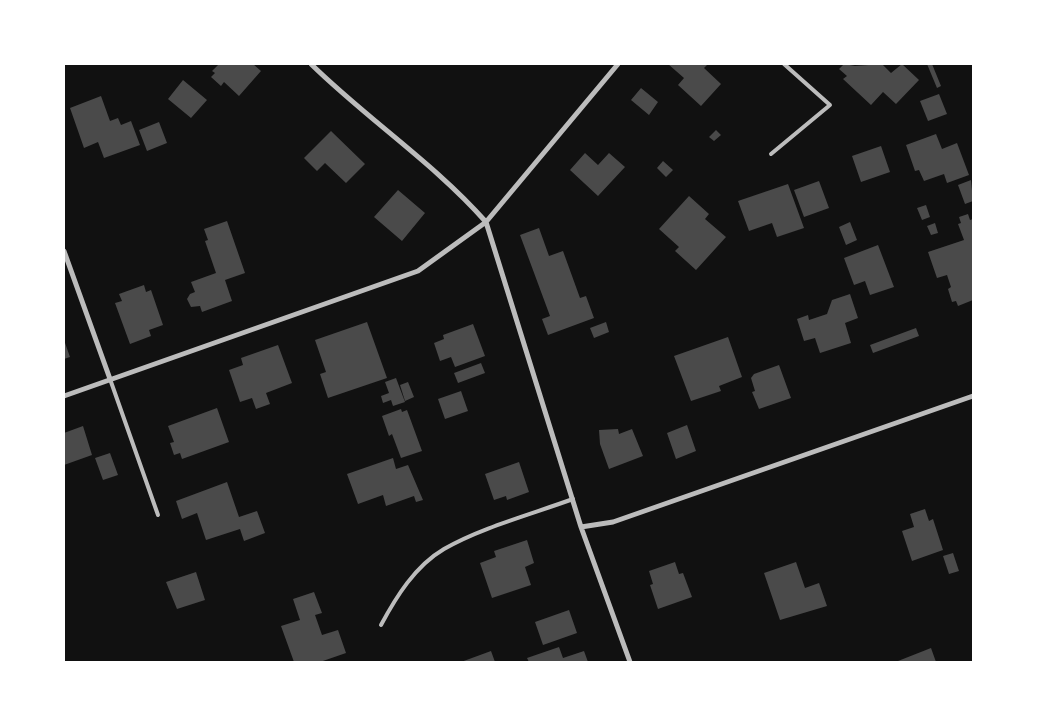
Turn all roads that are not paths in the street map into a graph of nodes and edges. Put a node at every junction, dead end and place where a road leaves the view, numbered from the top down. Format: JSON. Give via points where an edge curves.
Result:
{"nodes":[{"id":1,"x":311,"y":64,"type":"edge"},
{"id":2,"x":618,"y":64,"type":"edge"},
{"id":3,"x":784,"y":64,"type":"edge"},
{"id":4,"x":772,"y":154,"type":"dead end"},
{"id":5,"x":486,"y":222,"type":"junction"},
{"id":6,"x":64,"y":251,"type":"edge"},
{"id":7,"x":110,"y":379,"type":"junction"},
{"id":8,"x":64,"y":396,"type":"edge"},
{"id":9,"x":973,"y":396,"type":"edge"},
{"id":10,"x":572,"y":500,"type":"junction"},
{"id":11,"x":158,"y":515,"type":"dead end"},
{"id":12,"x":581,"y":527,"type":"junction"},
{"id":13,"x":381,"y":625,"type":"dead end"},
{"id":14,"x":630,"y":662,"type":"edge"}],
"edges":[{"from":1,"to":5,"type":"street","via":[[461,194]]},
{"from":2,"to":5,"type":"street"},
{"from":3,"to":4,"type":"lane","via":[[830,105]]},
{"from":5,"to":7,"type":"street","via":[[418,271]]},
{"from":5,"to":10,"type":"street"},
{"from":6,"to":7,"type":"street"},
{"from":7,"to":8,"type":"street"},
{"from":7,"to":11,"type":"lane"},
{"from":9,"to":12,"type":"street","via":[[613,522]]},
{"from":10,"to":12,"type":"street"},
{"from":10,"to":13,"type":"lane","via":[[443,549],[398,594]]},
{"from":12,"to":14,"type":"street"}]}
